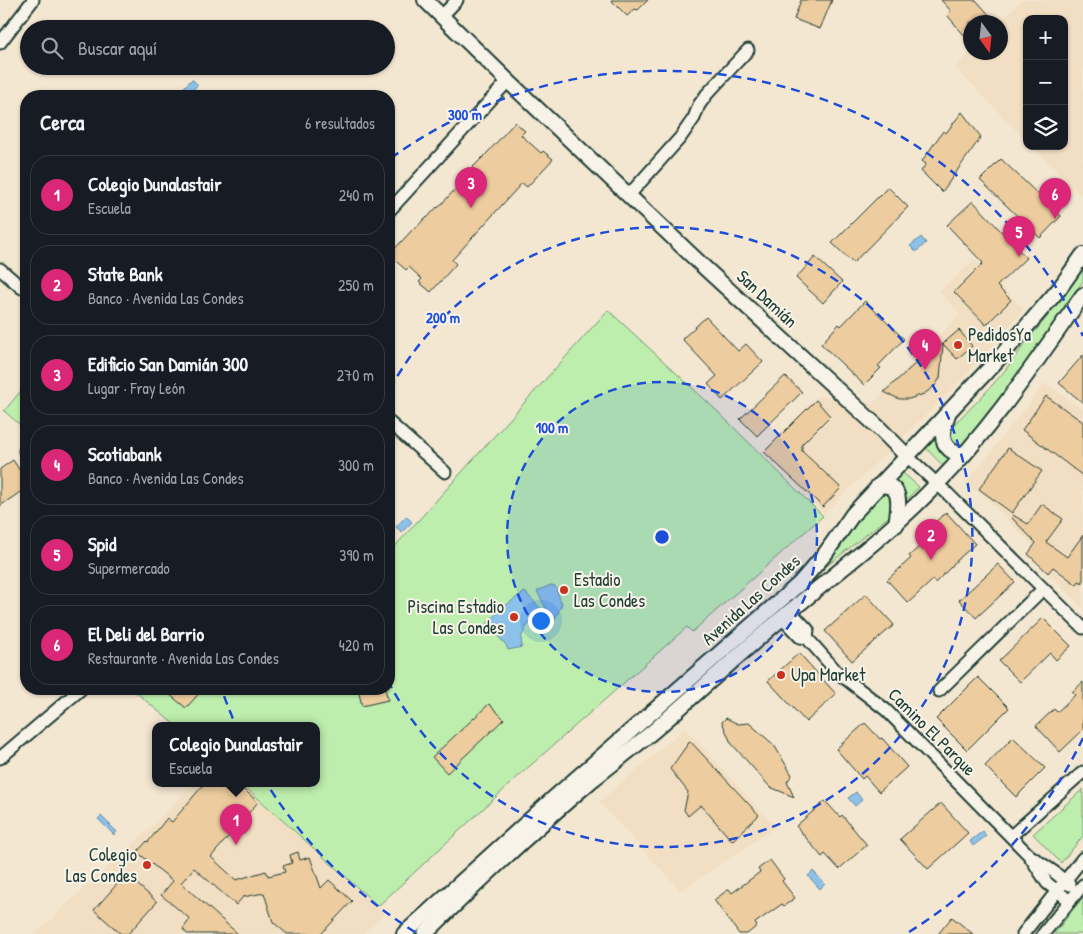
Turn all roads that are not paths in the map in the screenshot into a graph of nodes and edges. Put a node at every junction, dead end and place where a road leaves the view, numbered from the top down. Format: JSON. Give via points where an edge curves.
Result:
{"nodes":[{"id":1,"x":33,"y":0,"type":"edge"},
{"id":2,"x":425,"y":0,"type":"edge"},
{"id":3,"x":457,"y":0,"type":"edge"},
{"id":4,"x":442,"y":16,"type":"junction"},
{"id":5,"x":0,"y":43,"type":"edge"},
{"id":6,"x":748,"y":50,"type":"dead end"},
{"id":7,"x":508,"y":82,"type":"junction"},
{"id":8,"x":629,"y":196,"type":"junction"},
{"id":9,"x":395,"y":204,"type":"edge"},
{"id":10,"x":1083,"y":255,"type":"edge"},
{"id":11,"x":0,"y":269,"type":"edge"},
{"id":12,"x":20,"y":286,"type":"edge"},
{"id":13,"x":1083,"y":295,"type":"edge"},
{"id":14,"x":949,"y":412,"type":"junction"},
{"id":15,"x":395,"y":427,"type":"edge"},
{"id":16,"x":965,"y":453,"type":"junction"},
{"id":17,"x":907,"y":456,"type":"junction"},
{"id":18,"x":445,"y":472,"type":"dead end"},
{"id":19,"x":938,"y":484,"type":"junction"},
{"id":20,"x":878,"y":486,"type":"junction"},
{"id":21,"x":896,"y":525,"type":"junction"},
{"id":22,"x":1043,"y":589,"type":"junction"},
{"id":23,"x":786,"y":615,"type":"junction"},
{"id":24,"x":1083,"y":628,"type":"edge"},
{"id":25,"x":939,"y":692,"type":"dead end"},
{"id":26,"x":74,"y":695,"type":"edge"},
{"id":27,"x":0,"y":758,"type":"edge"},
{"id":28,"x":1083,"y":772,"type":"edge"},
{"id":29,"x":1011,"y":836,"type":"junction"},
{"id":30,"x":1029,"y":855,"type":"junction"},
{"id":31,"x":1083,"y":858,"type":"edge"},
{"id":32,"x":1065,"y":881,"type":"junction"},
{"id":33,"x":1080,"y":888,"type":"edge"},
{"id":34,"x":1057,"y":891,"type":"junction"},
{"id":35,"x":1070,"y":901,"type":"junction"},
{"id":36,"x":404,"y":934,"type":"edge"},
{"id":37,"x":426,"y":934,"type":"edge"},
{"id":38,"x":1023,"y":934,"type":"edge"},
{"id":39,"x":1043,"y":934,"type":"edge"}],
"edges":[{"from":1,"to":5,"type":"street"},
{"from":2,"to":4,"type":"main road","name":"San Damián"},
{"from":3,"to":4,"type":"street"},
{"from":4,"to":7,"type":"main road","name":"San Damián"},
{"from":6,"to":8,"type":"street","via":[[707,94],[680,138]]},
{"from":7,"to":8,"type":"main road","name":"San Damián"},
{"from":7,"to":9,"type":"street"},
{"from":8,"to":17,"type":"main road","name":"San Damián"},
{"from":10,"to":14,"type":"main road","name":"Avenida Las Condes","via":[[1046,304]]},
{"from":11,"to":12,"type":"street"},
{"from":13,"to":16,"type":"main road","name":"Avenida Las Condes","via":[[1026,377]]},
{"from":14,"to":16,"type":"main road","via":[[944,442],[952,451]]},
{"from":14,"to":17,"type":"main road","name":"Avenida Las Condes"},
{"from":15,"to":18,"type":"street"},
{"from":16,"to":19,"type":"main road","name":"Avenida Las Condes"},
{"from":17,"to":19,"type":"street","name":"San Damián"},
{"from":17,"to":20,"type":"main road","name":"Avenida Las Condes"},
{"from":19,"to":21,"type":"main road","name":"Avenida Las Condes"},
{"from":19,"to":22,"type":"street","name":"San Damián"},
{"from":20,"to":21,"type":"main road","via":[[889,487],[897,494]]},
{"from":20,"to":36,"type":"main road","name":"Avenida Las Condes","via":[[799,584]]},
{"from":21,"to":23,"type":"main road","name":"Avenida Las Condes"},
{"from":22,"to":24,"type":"street","name":"San Damián"},
{"from":22,"to":25,"type":"street"},
{"from":23,"to":29,"type":"street","name":"Camino El Parque","via":[[800,637],[808,638],[837,672],[886,710]]},
{"from":23,"to":37,"type":"main road","name":"Avenida Las Condes","via":[[561,808]]},
{"from":26,"to":27,"type":"street"},
{"from":28,"to":29,"type":"street"},
{"from":29,"to":30,"type":"street","name":"Camino El Parque"},
{"from":30,"to":32,"type":"street","name":"Camino El Parque"},
{"from":30,"to":34,"type":"street","name":"Camino El Parque","via":[[1044,879]]},
{"from":31,"to":32,"type":"street"},
{"from":32,"to":33,"type":"street","name":"Camino El Parque"},
{"from":32,"to":34,"type":"street"},
{"from":33,"to":35,"type":"street"},
{"from":34,"to":35,"type":"street","name":"Camino El Parque"},
{"from":34,"to":38,"type":"street"},
{"from":35,"to":39,"type":"street"}]}
